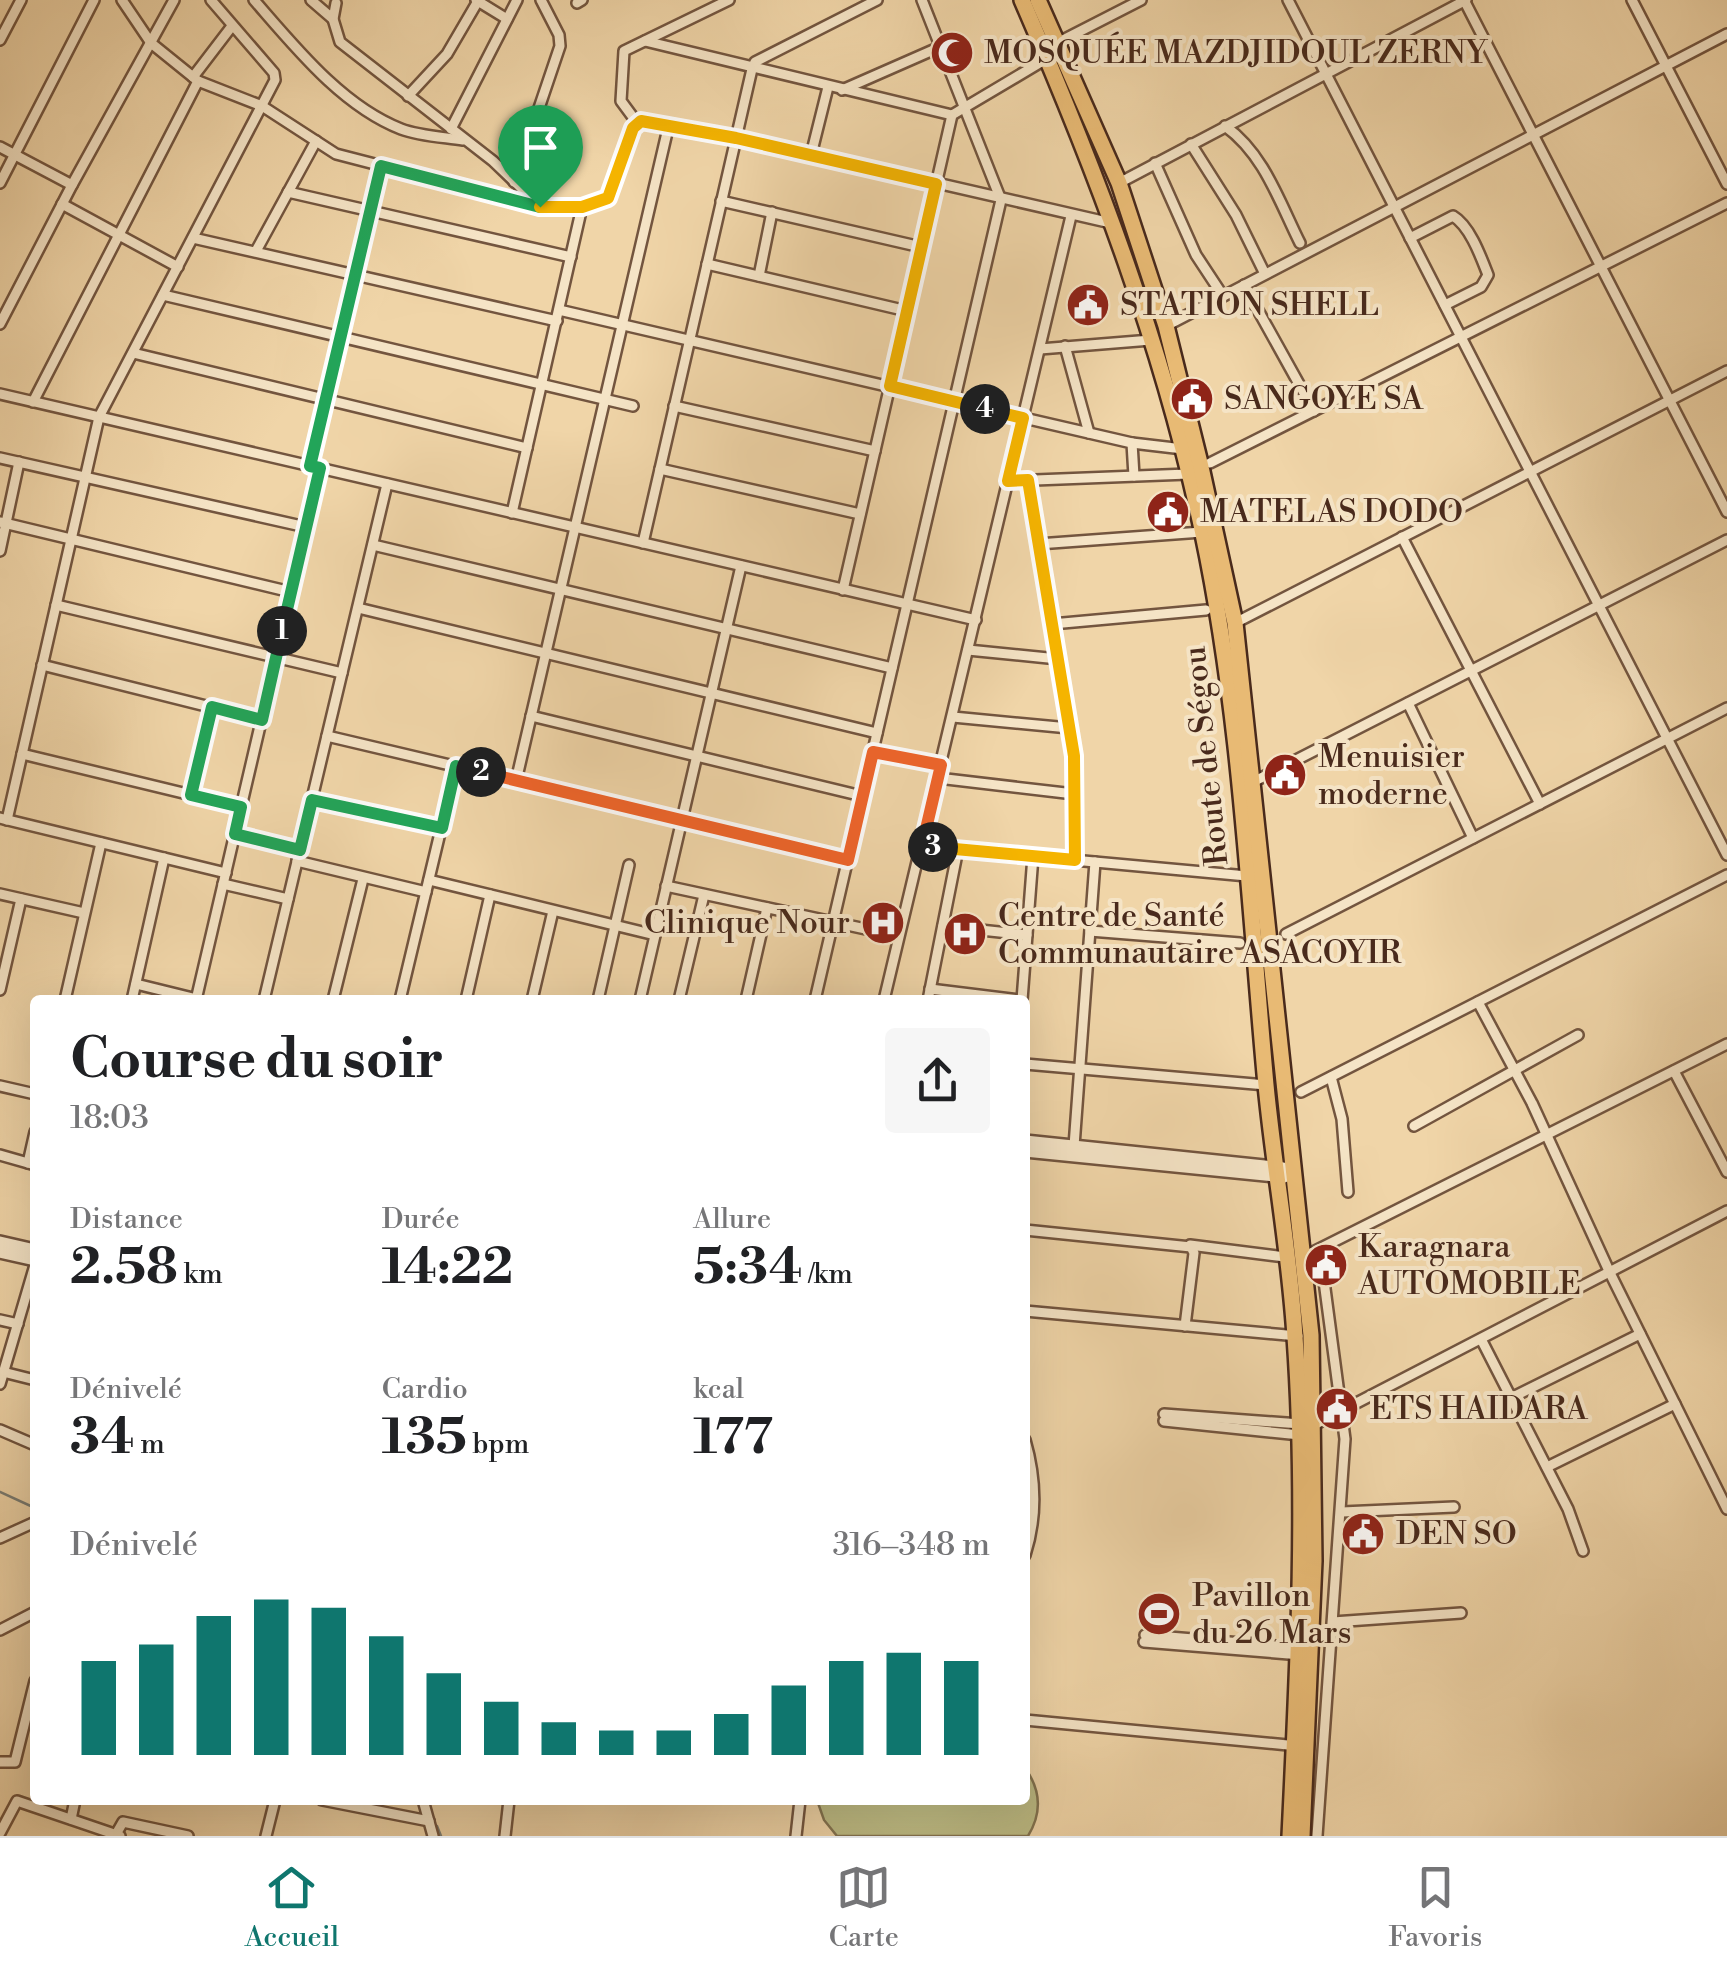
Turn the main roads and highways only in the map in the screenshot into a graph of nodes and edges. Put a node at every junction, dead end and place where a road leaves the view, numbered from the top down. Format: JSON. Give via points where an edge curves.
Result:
{"nodes":[{"id":1,"x":1022,"y":0,"type":"edge"},
{"id":2,"x":1038,"y":0,"type":"edge"},
{"id":3,"x":1055,"y":51,"type":"junction"},
{"id":4,"x":1303,"y":1335,"type":"junction"},
{"id":5,"x":1300,"y":1746,"type":"junction"},
{"id":6,"x":1290,"y":1836,"type":"edge"},
{"id":7,"x":1302,"y":1836,"type":"edge"}],
"edges":[{"from":1,"to":3,"type":"highway","name":"Route de Ségou"},
{"from":2,"to":3,"type":"highway","name":"Route de Ségou"},
{"from":3,"to":4,"type":"highway","name":"Route de Ségou","via":[[1151,340],[1221,630],[1285,1257]]},
{"from":3,"to":4,"type":"highway","name":"Route de Ségou","via":[[1118,183],[1166,326],[1234,623],[1293,1173],[1313,1254]]},
{"from":4,"to":5,"type":"highway","name":"Route de Ségou","via":[[1315,1513]]},
{"from":5,"to":6,"type":"highway","name":"Route de Ségou"},
{"from":5,"to":7,"type":"highway","name":"Route de Ségou"}]}
